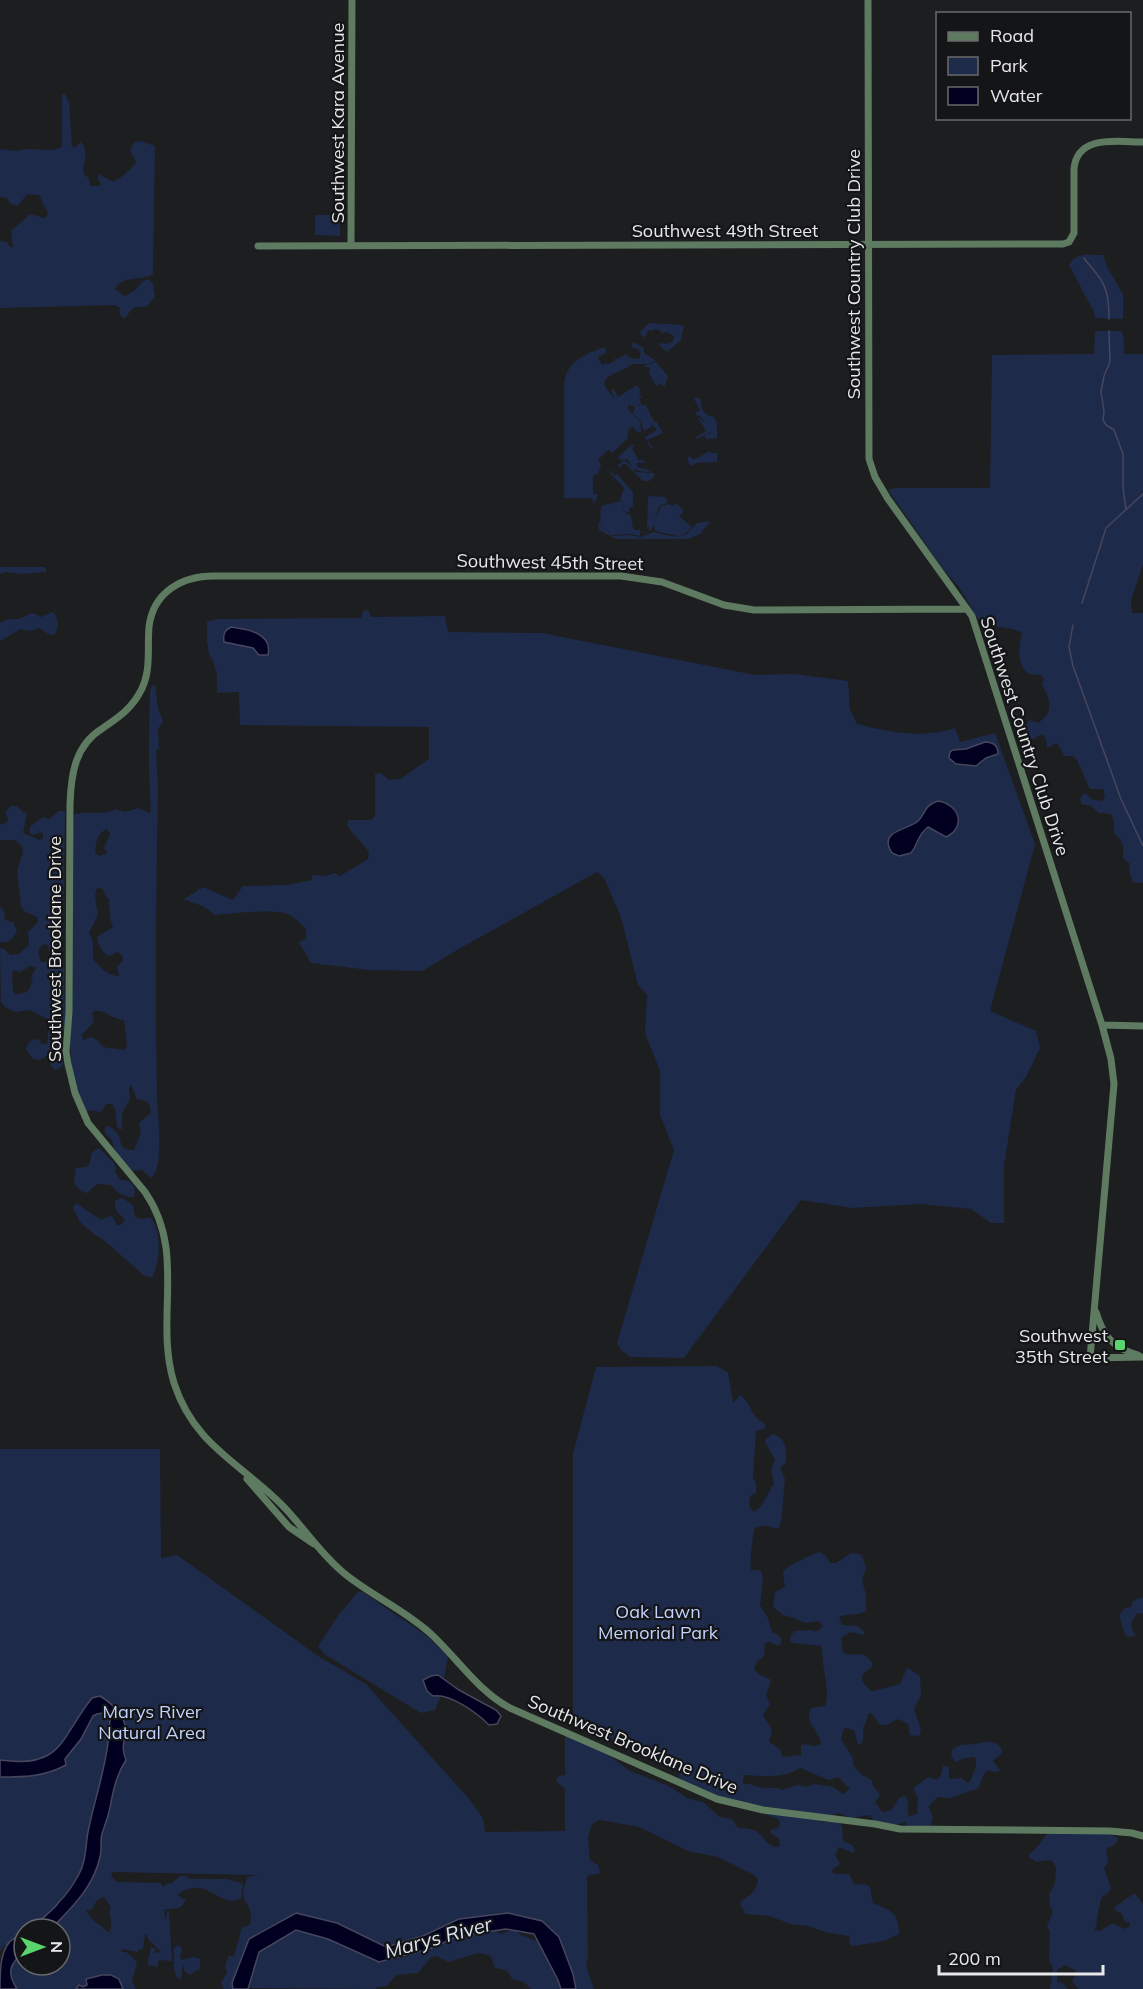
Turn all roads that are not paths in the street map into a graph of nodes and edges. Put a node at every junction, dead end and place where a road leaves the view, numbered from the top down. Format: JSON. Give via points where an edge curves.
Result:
{"nodes":[{"id":1,"x":352,"y":0,"type":"edge"},
{"id":2,"x":868,"y":0,"type":"edge"},
{"id":3,"x":1143,"y":142,"type":"edge"},
{"id":4,"x":869,"y":244,"type":"junction"},
{"id":5,"x":351,"y":245,"type":"junction"},
{"id":6,"x":258,"y":246,"type":"dead end"},
{"id":7,"x":167,"y":591,"type":"joint"},
{"id":8,"x":968,"y":609,"type":"junction"},
{"id":9,"x":1102,"y":1025,"type":"junction"},
{"id":10,"x":1143,"y":1026,"type":"edge"},
{"id":11,"x":1095,"y":1308,"type":"junction"},
{"id":12,"x":1143,"y":1357,"type":"edge"},
{"id":13,"x":1143,"y":1836,"type":"edge"}],
"edges":[{"from":1,"to":5,"type":"street","name":"Southwest Kara Avenue"},
{"from":2,"to":4,"type":"street","name":"Southwest Country Club Drive"},
{"from":3,"to":4,"type":"street","name":"Southwest 49th Street","via":[[1092,144],[1079,152],[1075,162],[1074,234],[1066,243]]},
{"from":4,"to":5,"type":"street","name":"Southwest 49th Street"},
{"from":4,"to":8,"type":"street","name":"Southwest Country Club Drive","via":[[868,445],[872,470],[888,499]]},
{"from":5,"to":6,"type":"street","name":"Southwest 49th Street"},
{"from":7,"to":8,"type":"street","name":"Southwest 45th Street","via":[[186,580],[205,576],[621,576],[662,582],[724,605],[754,610]]},
{"from":7,"to":13,"type":"street","name":"Southwest Brooklane Drive","via":[[151,617],[148,669],[140,693],[121,716],[90,738],[72,773],[66,1052],[75,1093],[88,1123],[145,1192],[161,1222],[168,1259],[168,1351],[172,1374],[181,1400],[204,1437],[238,1468],[289,1527],[315,1544],[347,1575],[430,1633],[492,1697],[717,1799],[763,1810],[900,1829],[1110,1831]]},
{"from":8,"to":9,"type":"street","name":"Southwest Country Club Drive","via":[[987,658]]},
{"from":9,"to":10,"type":"street"},
{"from":9,"to":11,"type":"street","name":"Southwest Country Club Drive","via":[[1114,1084]]},
{"from":11,"to":12,"type":"street","via":[[1109,1340],[1125,1352]]},
{"from":11,"to":12,"type":"street","name":"Southwest Country Club Drive","via":[[1090,1358]]}]}
